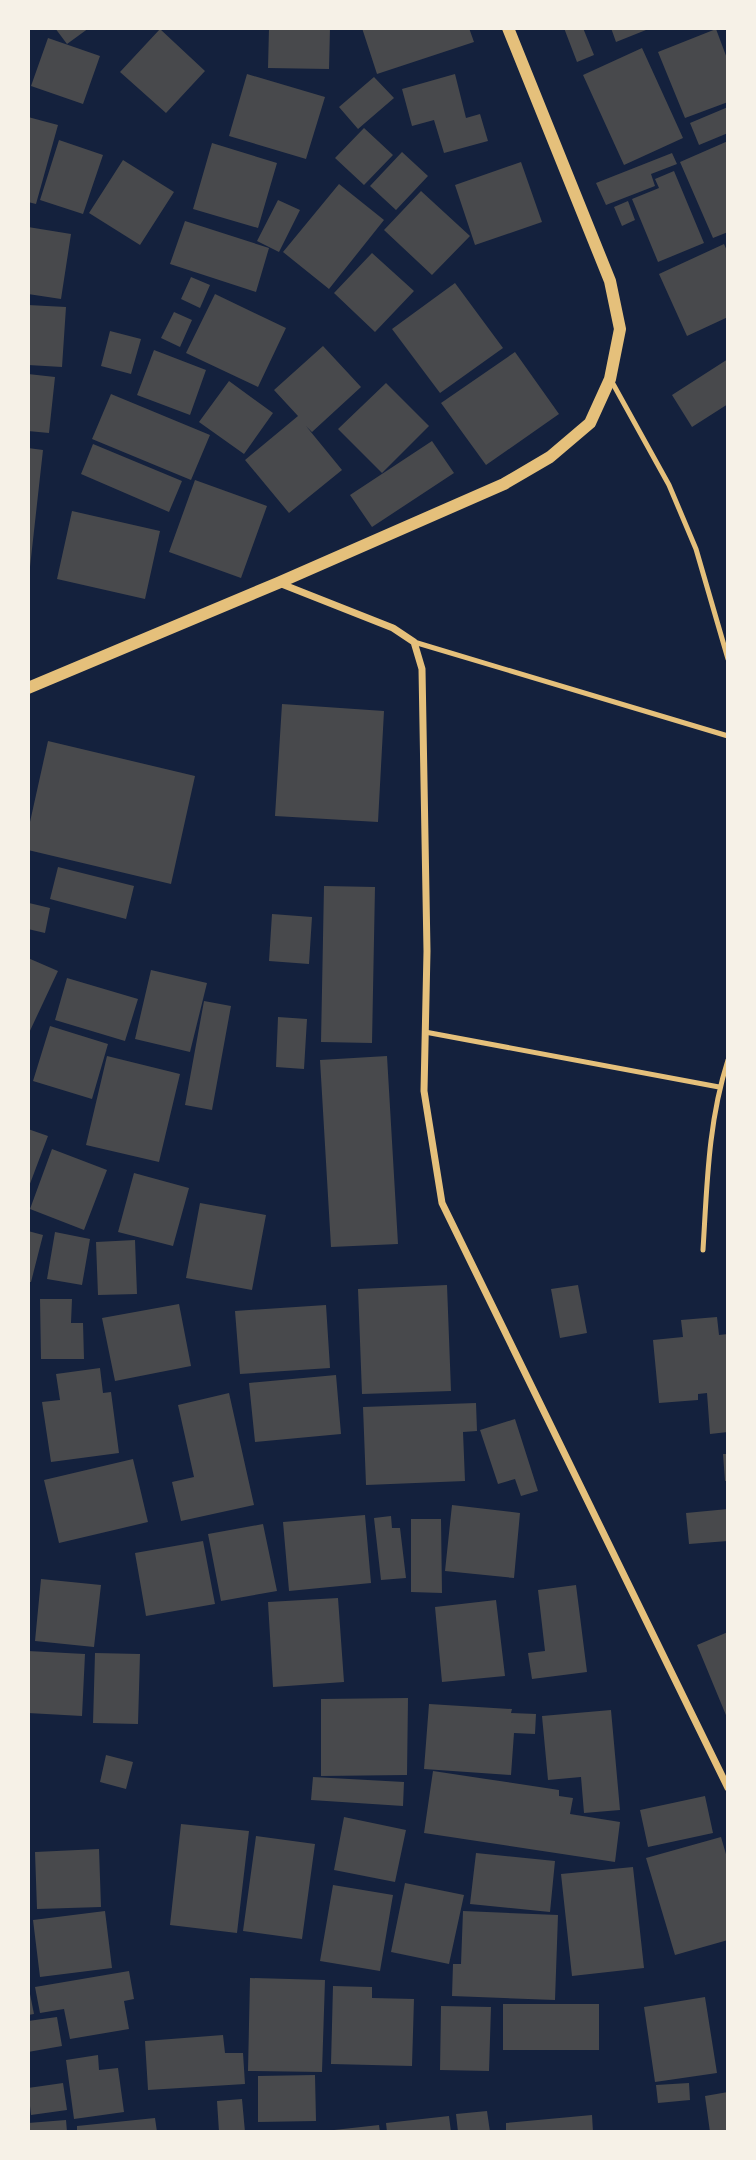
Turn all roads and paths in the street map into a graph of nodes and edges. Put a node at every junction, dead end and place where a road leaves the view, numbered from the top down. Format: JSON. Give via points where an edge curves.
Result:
{"nodes":[{"id":1,"x":508,"y":28,"type":"edge"},
{"id":2,"x":610,"y":379,"type":"junction"},
{"id":3,"x":278,"y":583,"type":"junction"},
{"id":4,"x":414,"y":642,"type":"junction"},
{"id":5,"x":728,"y":659,"type":"edge"},
{"id":6,"x":28,"y":688,"type":"edge"},
{"id":7,"x":728,"y":736,"type":"edge"},
{"id":8,"x":425,"y":1032,"type":"junction"},
{"id":9,"x":728,"y":1060,"type":"edge"},
{"id":10,"x":719,"y":1087,"type":"junction"},
{"id":11,"x":703,"y":1250,"type":"dead end"},
{"id":12,"x":728,"y":1788,"type":"edge"}],
"edges":[{"from":1,"to":2,"type":"street","via":[[610,281],[620,329]]},
{"from":2,"to":3,"type":"street","via":[[590,423],[550,457],[504,484]]},
{"from":2,"to":5,"type":"lane","via":[[668,485],[696,549]]},
{"from":3,"to":4,"type":"street","via":[[393,628]]},
{"from":3,"to":6,"type":"street"},
{"from":4,"to":7,"type":"lane"},
{"from":4,"to":8,"type":"street","via":[[422,668]]},
{"from":8,"to":10,"type":"lane"},
{"from":8,"to":12,"type":"street","via":[[424,1091],[442,1203]]},
{"from":9,"to":10,"type":"lane"},
{"from":10,"to":11,"type":"lane","via":[[709,1151]]}]}
